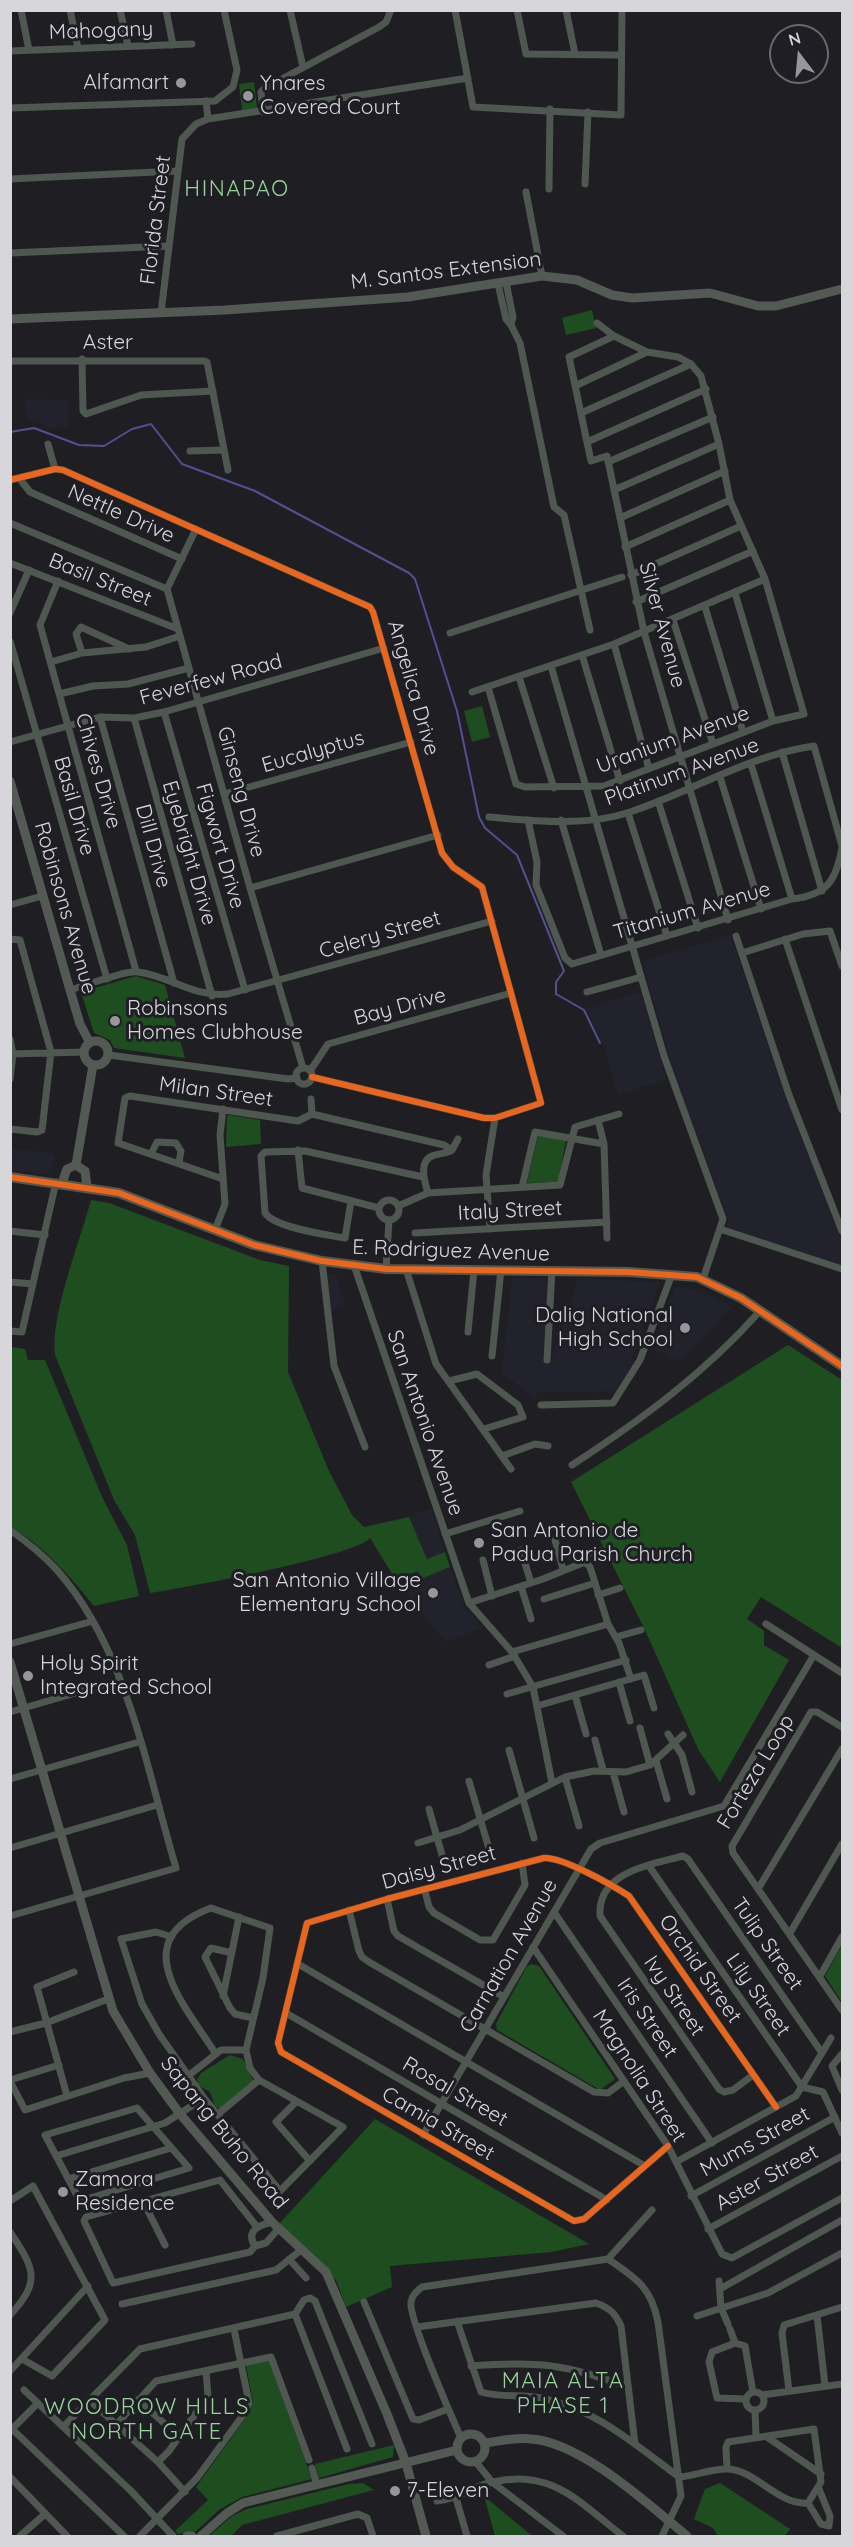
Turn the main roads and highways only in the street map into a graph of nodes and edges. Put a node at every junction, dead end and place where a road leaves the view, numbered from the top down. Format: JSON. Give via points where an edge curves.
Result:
{"nodes":[{"id":1,"x":10,"y":1177,"type":"edge"},
{"id":2,"x":843,"y":1366,"type":"edge"}],
"edges":[{"from":1,"to":2,"type":"main road","name":"E. Rodriguez Avenue","via":[[119,1193],[254,1245],[322,1261],[387,1269],[552,1270],[672,1274],[704,1279],[725,1288]]}]}
